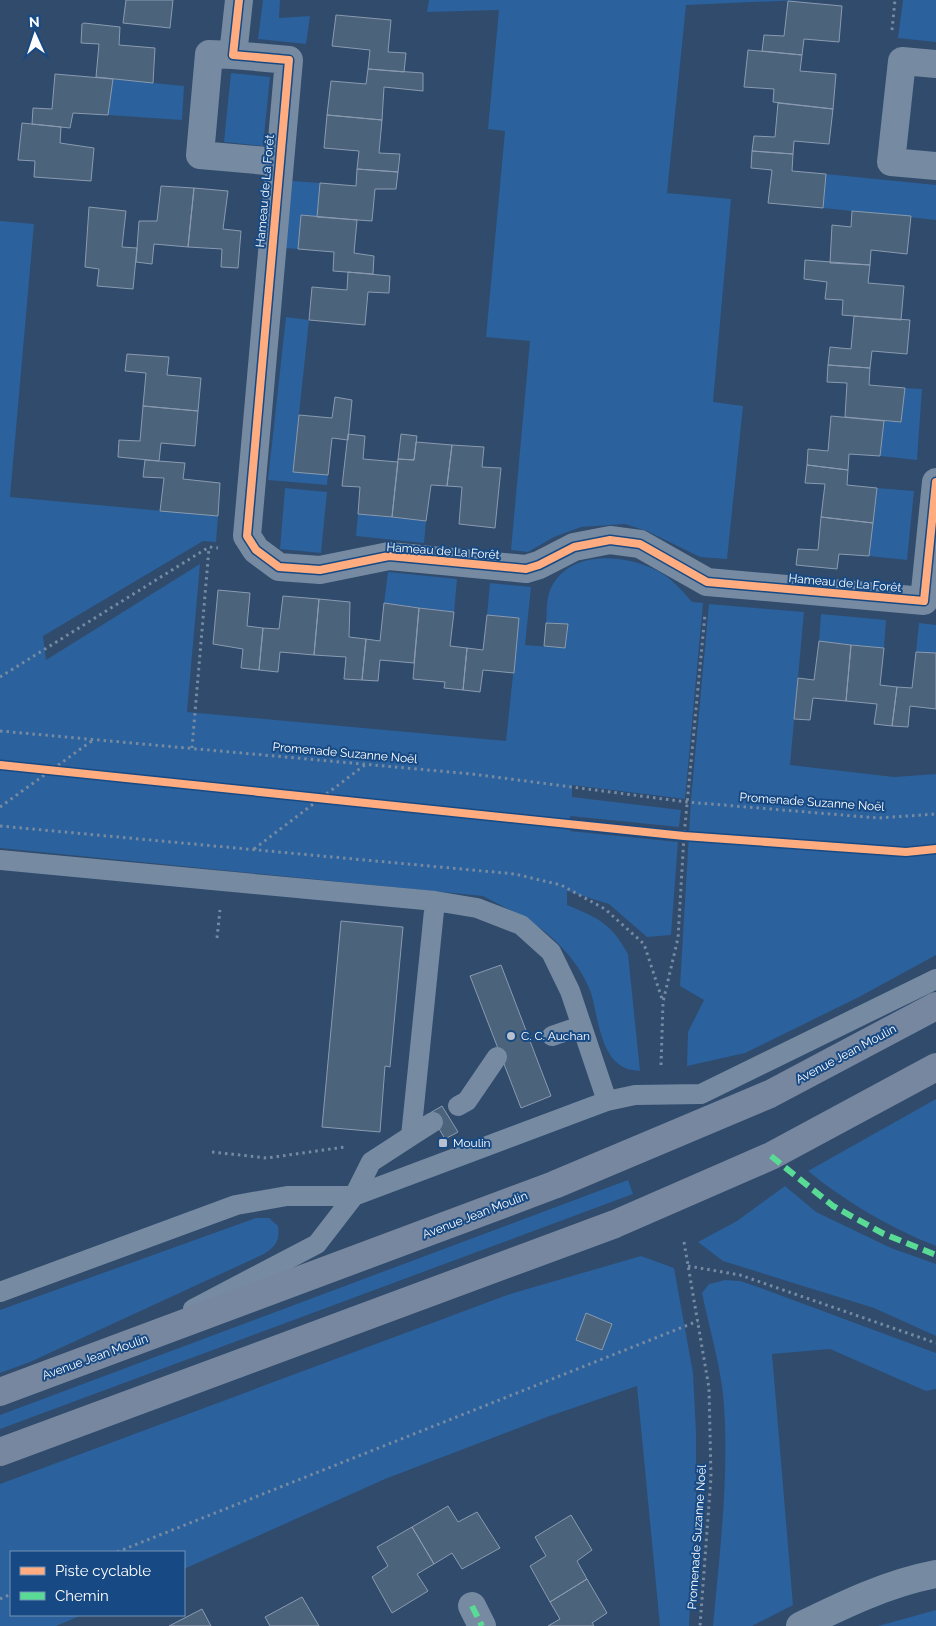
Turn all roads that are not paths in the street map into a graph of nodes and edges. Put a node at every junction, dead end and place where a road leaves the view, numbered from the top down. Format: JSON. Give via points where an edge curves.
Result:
{"nodes":[{"id":1,"x":238,"y":0,"type":"edge"},
{"id":2,"x":233,"y":55,"type":"junction"},
{"id":3,"x":936,"y":64,"type":"edge"},
{"id":4,"x":278,"y":162,"type":"junction"},
{"id":5,"x":936,"y":166,"type":"edge"},
{"id":6,"x":936,"y":482,"type":"edge"},
{"id":7,"x":930,"y":602,"type":"edge"},
{"id":8,"x":0,"y":860,"type":"edge"},
{"id":9,"x":435,"y":900,"type":"junction"},
{"id":10,"x":936,"y":979,"type":"edge"},
{"id":11,"x":936,"y":1006,"type":"edge"},
{"id":12,"x":582,"y":1026,"type":"junction"},
{"id":13,"x":552,"y":1036,"type":"dead end"},
{"id":14,"x":497,"y":1057,"type":"dead end"},
{"id":15,"x":936,"y":1067,"type":"edge"},
{"id":16,"x":607,"y":1101,"type":"junction"},
{"id":17,"x":458,"y":1106,"type":"dead end"},
{"id":18,"x":433,"y":1122,"type":"dead end"},
{"id":19,"x":411,"y":1136,"type":"junction"},
{"id":20,"x":354,"y":1196,"type":"junction"},
{"id":21,"x":0,"y":1292,"type":"edge"},
{"id":22,"x":116,"y":1349,"type":"junction"},
{"id":23,"x":0,"y":1392,"type":"edge"},
{"id":24,"x":0,"y":1452,"type":"edge"},
{"id":25,"x":936,"y":1574,"type":"edge"},
{"id":26,"x":800,"y":1626,"type":"edge"}],
"edges":[{"from":1,"to":2,"type":"street"},
{"from":2,"to":4,"type":"street","name":"Hameau de La Forêt","via":[[289,60]]},
{"from":2,"to":4,"type":"street","name":"Hameau de La Forêt","via":[[209,54],[200,155]]},
{"from":3,"to":5,"type":"street","via":[[902,61],[891,162]]},
{"from":4,"to":7,"type":"street","name":"Hameau de La Forêt","via":[[268,316],[247,536],[256,550],[279,566],[320,570],[389,556],[526,569],[574,547],[610,540],[640,544],[707,582]]},
{"from":6,"to":7,"type":"street","name":"Hameau de La Forêt"},
{"from":8,"to":9,"type":"lane"},
{"from":9,"to":12,"type":"lane","via":[[477,908],[521,925],[551,952]]},
{"from":9,"to":19,"type":"lane"},
{"from":10,"to":16,"type":"lane","via":[[701,1094],[635,1095]]},
{"from":11,"to":22,"type":"main road","name":"Avenue Jean Moulin","via":[[770,1094],[554,1185]]},
{"from":12,"to":13,"type":"lane"},
{"from":12,"to":16,"type":"lane"},
{"from":14,"to":17,"type":"lane","via":[[467,1101]]},
{"from":15,"to":24,"type":"main road","via":[[771,1156],[615,1224]]},
{"from":16,"to":20,"type":"lane"},
{"from":18,"to":19,"type":"lane"},
{"from":19,"to":20,"type":"lane","via":[[370,1162]]},
{"from":20,"to":21,"type":"lane","via":[[287,1196],[236,1205]]},
{"from":20,"to":22,"type":"lane","via":[[317,1244]]},
{"from":22,"to":23,"type":"main road","name":"Avenue Jean Moulin"},
{"from":25,"to":26,"type":"street","via":[[850,1601]]}]}
